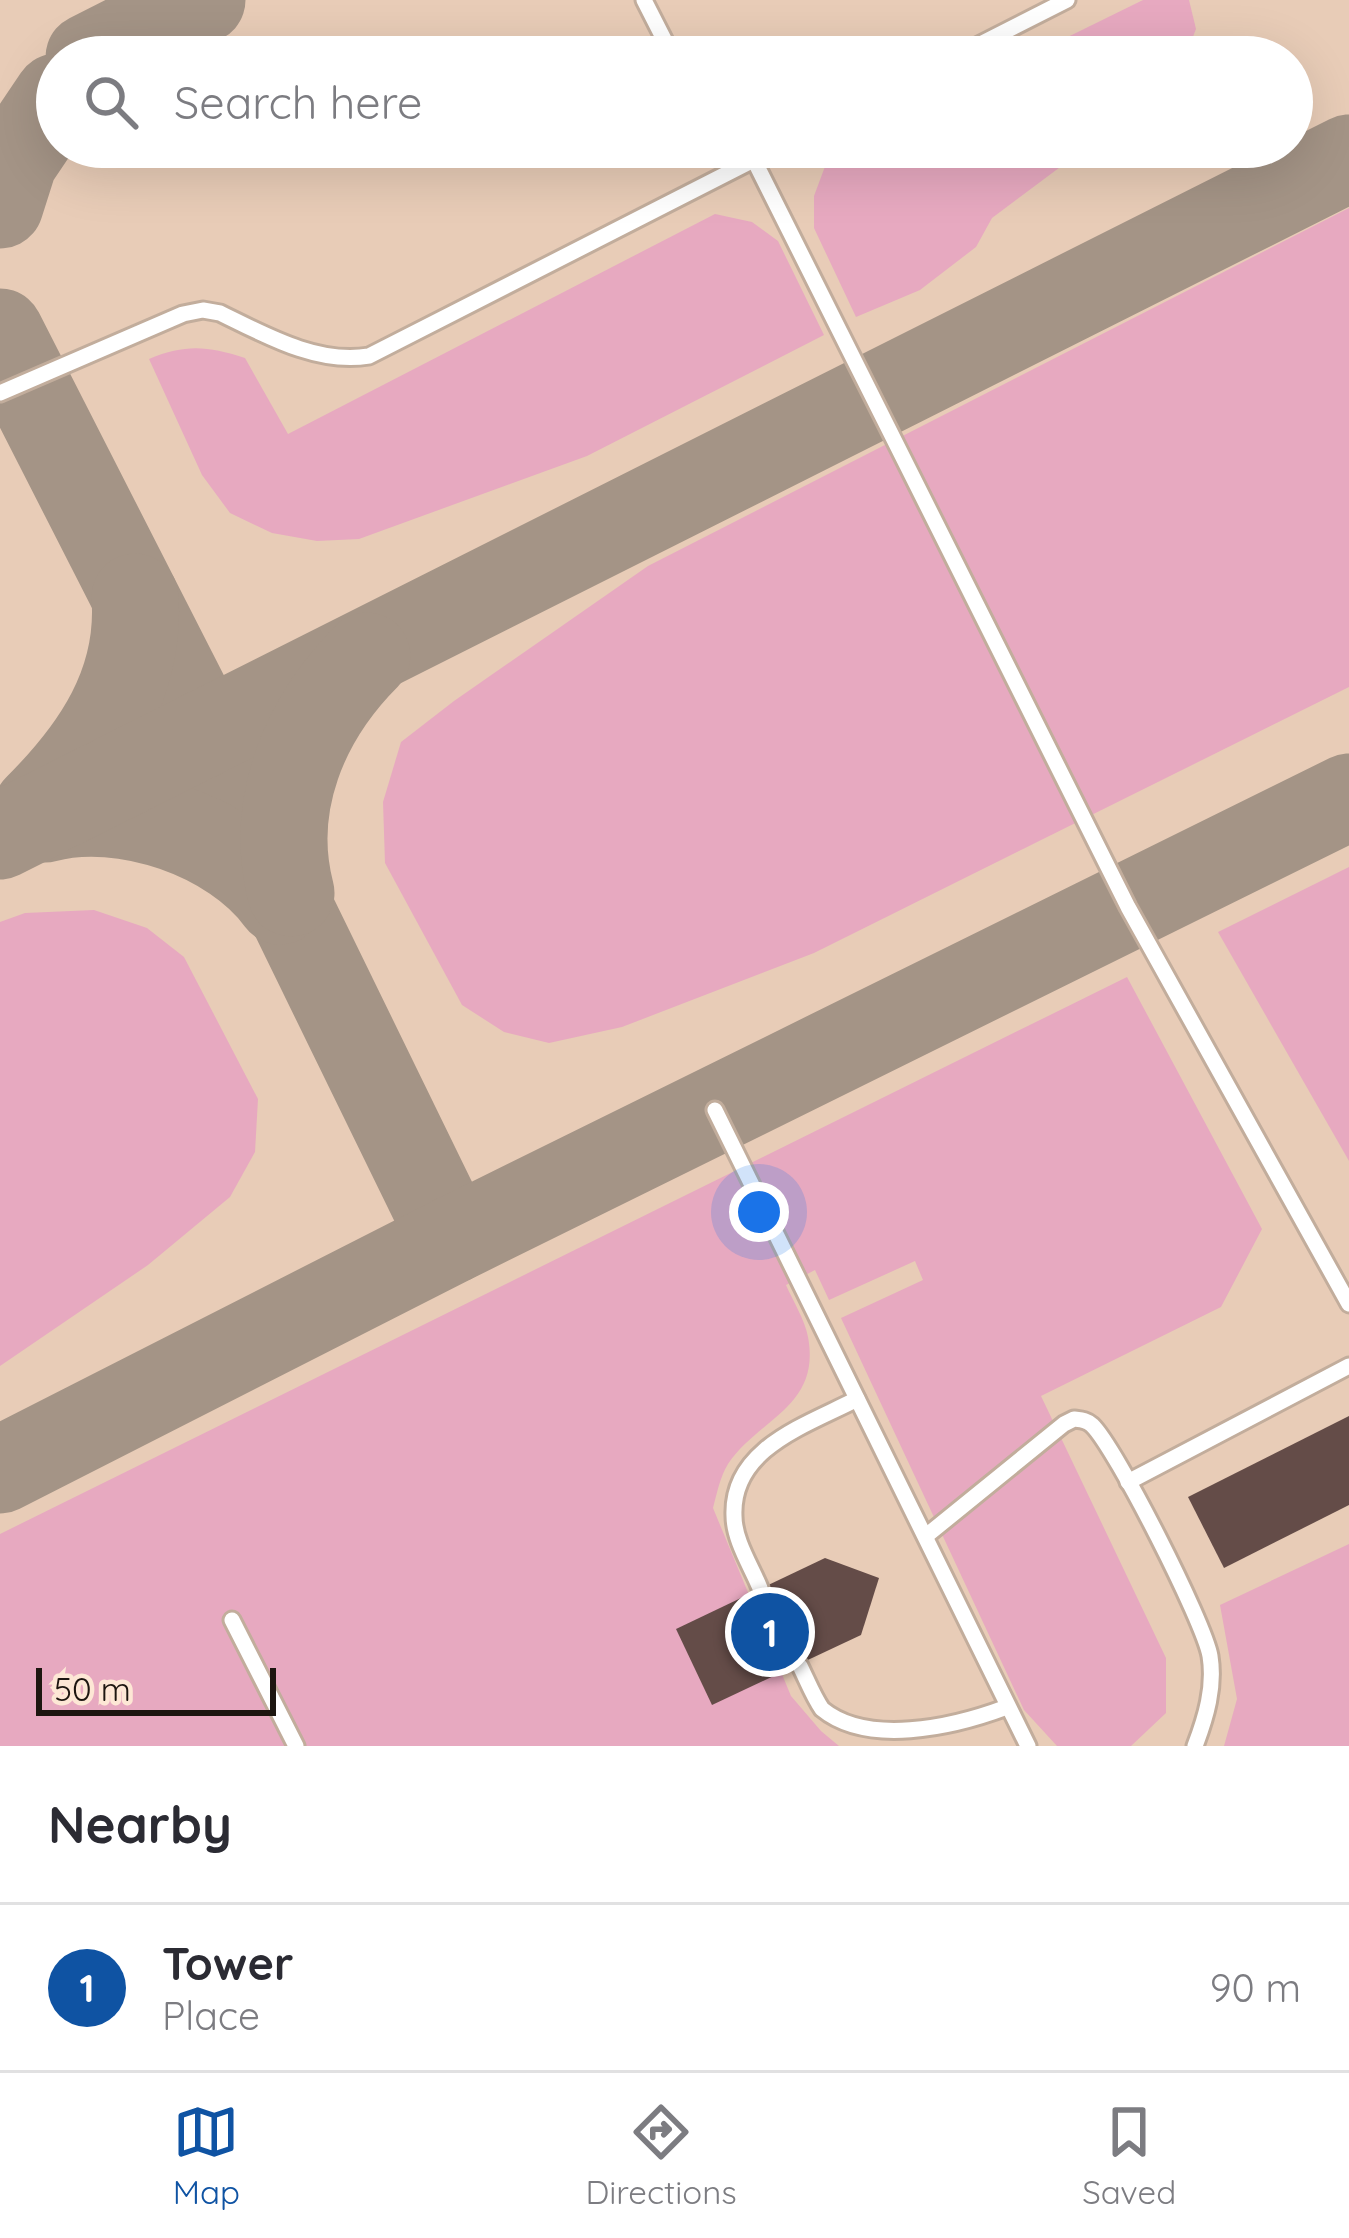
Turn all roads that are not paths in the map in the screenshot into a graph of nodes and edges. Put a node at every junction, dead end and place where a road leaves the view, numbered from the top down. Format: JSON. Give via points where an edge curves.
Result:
{"nodes":[{"id":1,"x":644,"y":0,"type":"edge"},
{"id":2,"x":1067,"y":0,"type":"edge"},
{"id":3,"x":662,"y":36,"type":"edge"},
{"id":4,"x":997,"y":36,"type":"edge"},
{"id":5,"x":720,"y":168,"type":"edge"},
{"id":6,"x":756,"y":168,"type":"edge"},
{"id":7,"x":0,"y":393,"type":"edge"},
{"id":8,"x":715,"y":1110,"type":"dead end"},
{"id":9,"x":1349,"y":1304,"type":"edge"},
{"id":10,"x":1349,"y":1366,"type":"edge"},
{"id":11,"x":857,"y":1399,"type":"junction"},
{"id":12,"x":1128,"y":1482,"type":"junction"},
{"id":13,"x":926,"y":1536,"type":"junction"},
{"id":14,"x":760,"y":1588,"type":"dead end"},
{"id":15,"x":232,"y":1619,"type":"dead end"},
{"id":16,"x":800,"y":1666,"type":"dead end"},
{"id":17,"x":1007,"y":1707,"type":"junction"},
{"id":18,"x":296,"y":1746,"type":"edge"},
{"id":19,"x":1028,"y":1746,"type":"edge"},
{"id":20,"x":1195,"y":1746,"type":"edge"}],
"edges":[{"from":1,"to":3,"type":"lane"},
{"from":2,"to":4,"type":"lane"},
{"from":5,"to":7,"type":"lane","via":[[369,356],[321,356],[203,310]]},
{"from":6,"to":9,"type":"lane","via":[[1128,908]]},
{"from":8,"to":11,"type":"lane"},
{"from":10,"to":12,"type":"lane"},
{"from":11,"to":13,"type":"lane"},
{"from":11,"to":14,"type":"lane","via":[[774,1442],[744,1470],[733,1514]]},
{"from":12,"to":13,"type":"lane","via":[[1092,1426],[1074,1419]]},
{"from":12,"to":20,"type":"lane","via":[[1210,1653],[1211,1685]]},
{"from":13,"to":17,"type":"lane"},
{"from":15,"to":18,"type":"lane"},
{"from":16,"to":17,"type":"lane","via":[[823,1712],[844,1731],[892,1745]]},
{"from":17,"to":19,"type":"lane"}]}
